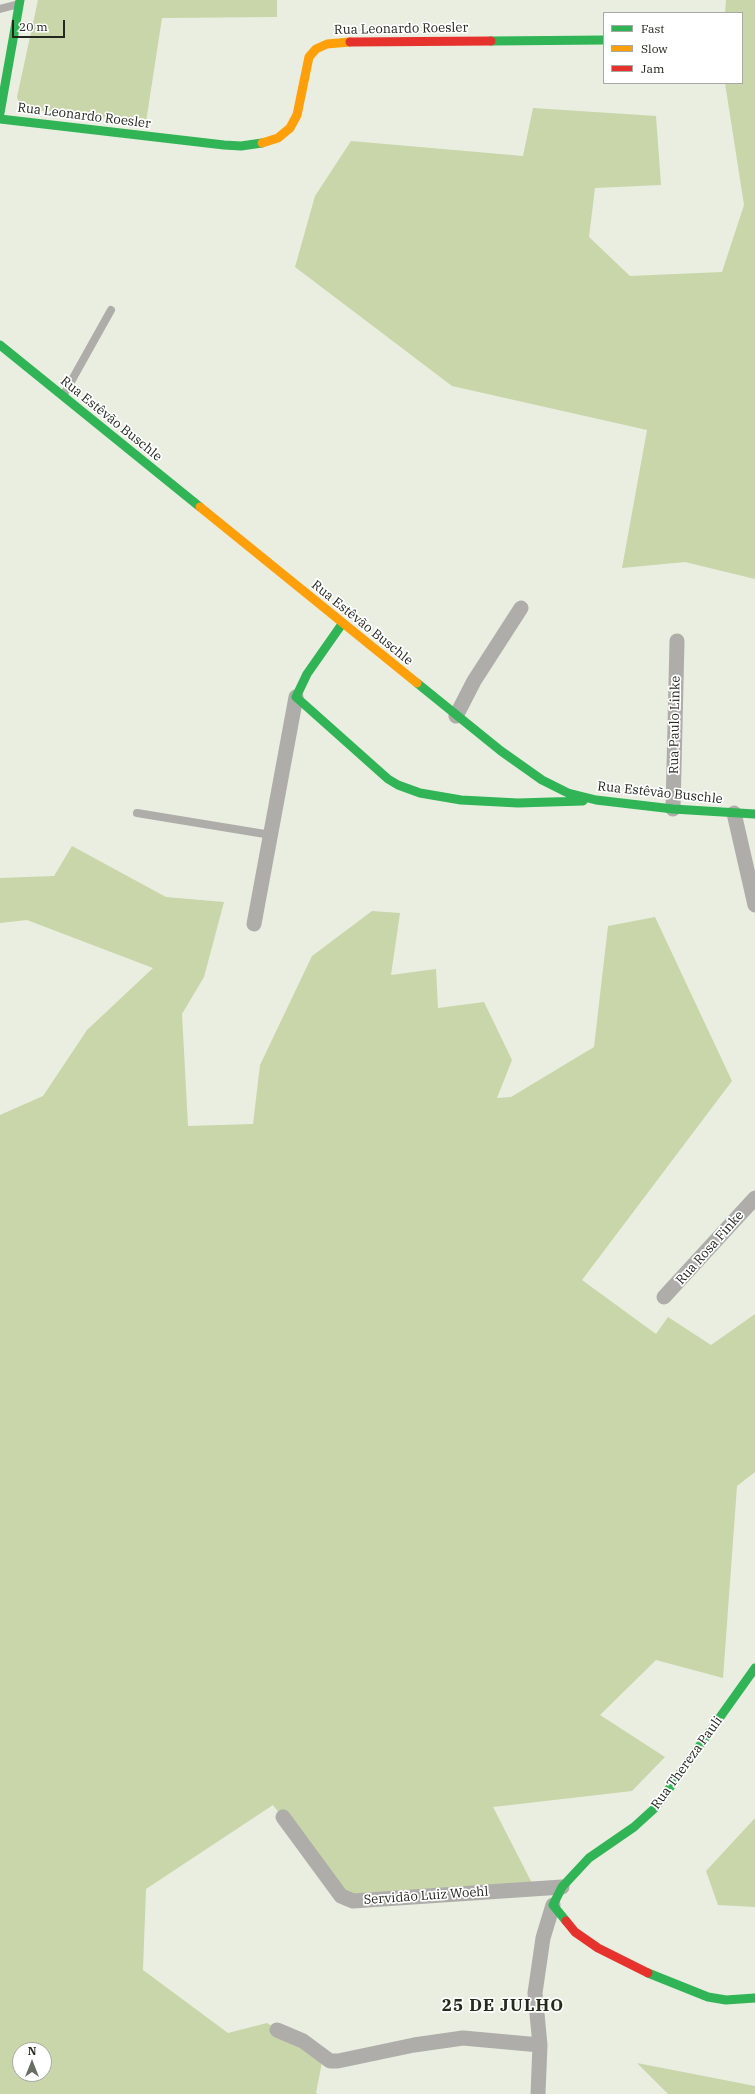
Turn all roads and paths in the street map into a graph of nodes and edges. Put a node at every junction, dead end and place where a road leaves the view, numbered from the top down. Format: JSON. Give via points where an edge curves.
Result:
{"nodes":[{"id":1,"x":20,"y":2,"type":"edge"},
{"id":2,"x":0,"y":9,"type":"edge"},
{"id":3,"x":603,"y":40,"type":"edge"},
{"id":4,"x":3,"y":79,"type":"edge"},
{"id":5,"x":0,"y":112,"type":"edge"},
{"id":6,"x":0,"y":119,"type":"edge"},
{"id":7,"x":111,"y":310,"type":"dead end"},
{"id":8,"x":0,"y":345,"type":"edge"},
{"id":9,"x":63,"y":397,"type":"junction"},
{"id":10,"x":521,"y":608,"type":"dead end"},
{"id":11,"x":342,"y":624,"type":"junction"},
{"id":12,"x":677,"y":641,"type":"dead end"},
{"id":13,"x":296,"y":698,"type":"junction"},
{"id":14,"x":456,"y":716,"type":"junction"},
{"id":15,"x":596,"y":800,"type":"junction"},
{"id":16,"x":673,"y":809,"type":"junction"},
{"id":17,"x":136,"y":813,"type":"dead end"},
{"id":18,"x":734,"y":813,"type":"junction"},
{"id":19,"x":755,"y":814,"type":"edge"},
{"id":20,"x":271,"y":835,"type":"junction"},
{"id":21,"x":755,"y":905,"type":"edge"},
{"id":22,"x":254,"y":924,"type":"dead end"},
{"id":23,"x":755,"y":1198,"type":"edge"},
{"id":24,"x":664,"y":1297,"type":"dead end"},
{"id":25,"x":755,"y":1668,"type":"edge"},
{"id":26,"x":283,"y":1817,"type":"dead end"},
{"id":27,"x":562,"y":1887,"type":"junction"},
{"id":28,"x":553,"y":1905,"type":"junction"},
{"id":29,"x":755,"y":1998,"type":"edge"},
{"id":30,"x":277,"y":2030,"type":"dead end"},
{"id":31,"x":540,"y":2045,"type":"junction"},
{"id":32,"x":538,"y":2094,"type":"edge"}],
"edges":[{"from":1,"to":2,"type":"lane"},
{"from":1,"to":4,"type":"street"},
{"from":3,"to":6,"type":"street","name":"Rua Leonardo Roesler","via":[[326,44],[316,49],[309,57],[300,105],[290,128],[278,138],[241,146]]},
{"from":4,"to":5,"type":"street"},
{"from":7,"to":9,"type":"lane"},
{"from":8,"to":9,"type":"street","name":"Rua Estêvão Buschle"},
{"from":9,"to":11,"type":"street","name":"Rua Estêvão Buschle"},
{"from":10,"to":14,"type":"street","via":[[477,676]]},
{"from":11,"to":13,"type":"street","via":[[304,679]]},
{"from":11,"to":14,"type":"street","name":"Rua Estêvão Buschle"},
{"from":12,"to":16,"type":"street","name":"Rua Paulo Linke"},
{"from":13,"to":15,"type":"street","via":[[377,771],[408,790],[442,798],[486,802]]},
{"from":13,"to":20,"type":"street","via":[[287,736]]},
{"from":14,"to":15,"type":"street","name":"Rua Estêvão Buschle","via":[[542,780],[568,793]]},
{"from":15,"to":16,"type":"street","name":"Rua Estêvão Buschle"},
{"from":16,"to":18,"type":"street","name":"Rua Estêvão Buschle"},
{"from":17,"to":20,"type":"lane"},
{"from":18,"to":19,"type":"street","name":"Rua Estêvão Buschle"},
{"from":18,"to":21,"type":"street"},
{"from":20,"to":22,"type":"street"},
{"from":23,"to":24,"type":"street","name":"Rua Rosa Finke"},
{"from":25,"to":27,"type":"street","name":"Rua Thereza Pauli","via":[[656,1807],[634,1827],[589,1858]]},
{"from":26,"to":27,"type":"street","name":"Servidão Luiz Woehl","via":[[341,1896],[353,1901]]},
{"from":27,"to":28,"type":"street","name":"Rua Thereza Pauli"},
{"from":28,"to":29,"type":"street","via":[[575,1932],[598,1948],[661,1980],[708,1997],[726,2000]]},
{"from":28,"to":31,"type":"street","via":[[543,1938],[536,1993]]},
{"from":30,"to":31,"type":"street","via":[[303,2041],[330,2061],[464,2038]]},
{"from":31,"to":32,"type":"street"}]}
